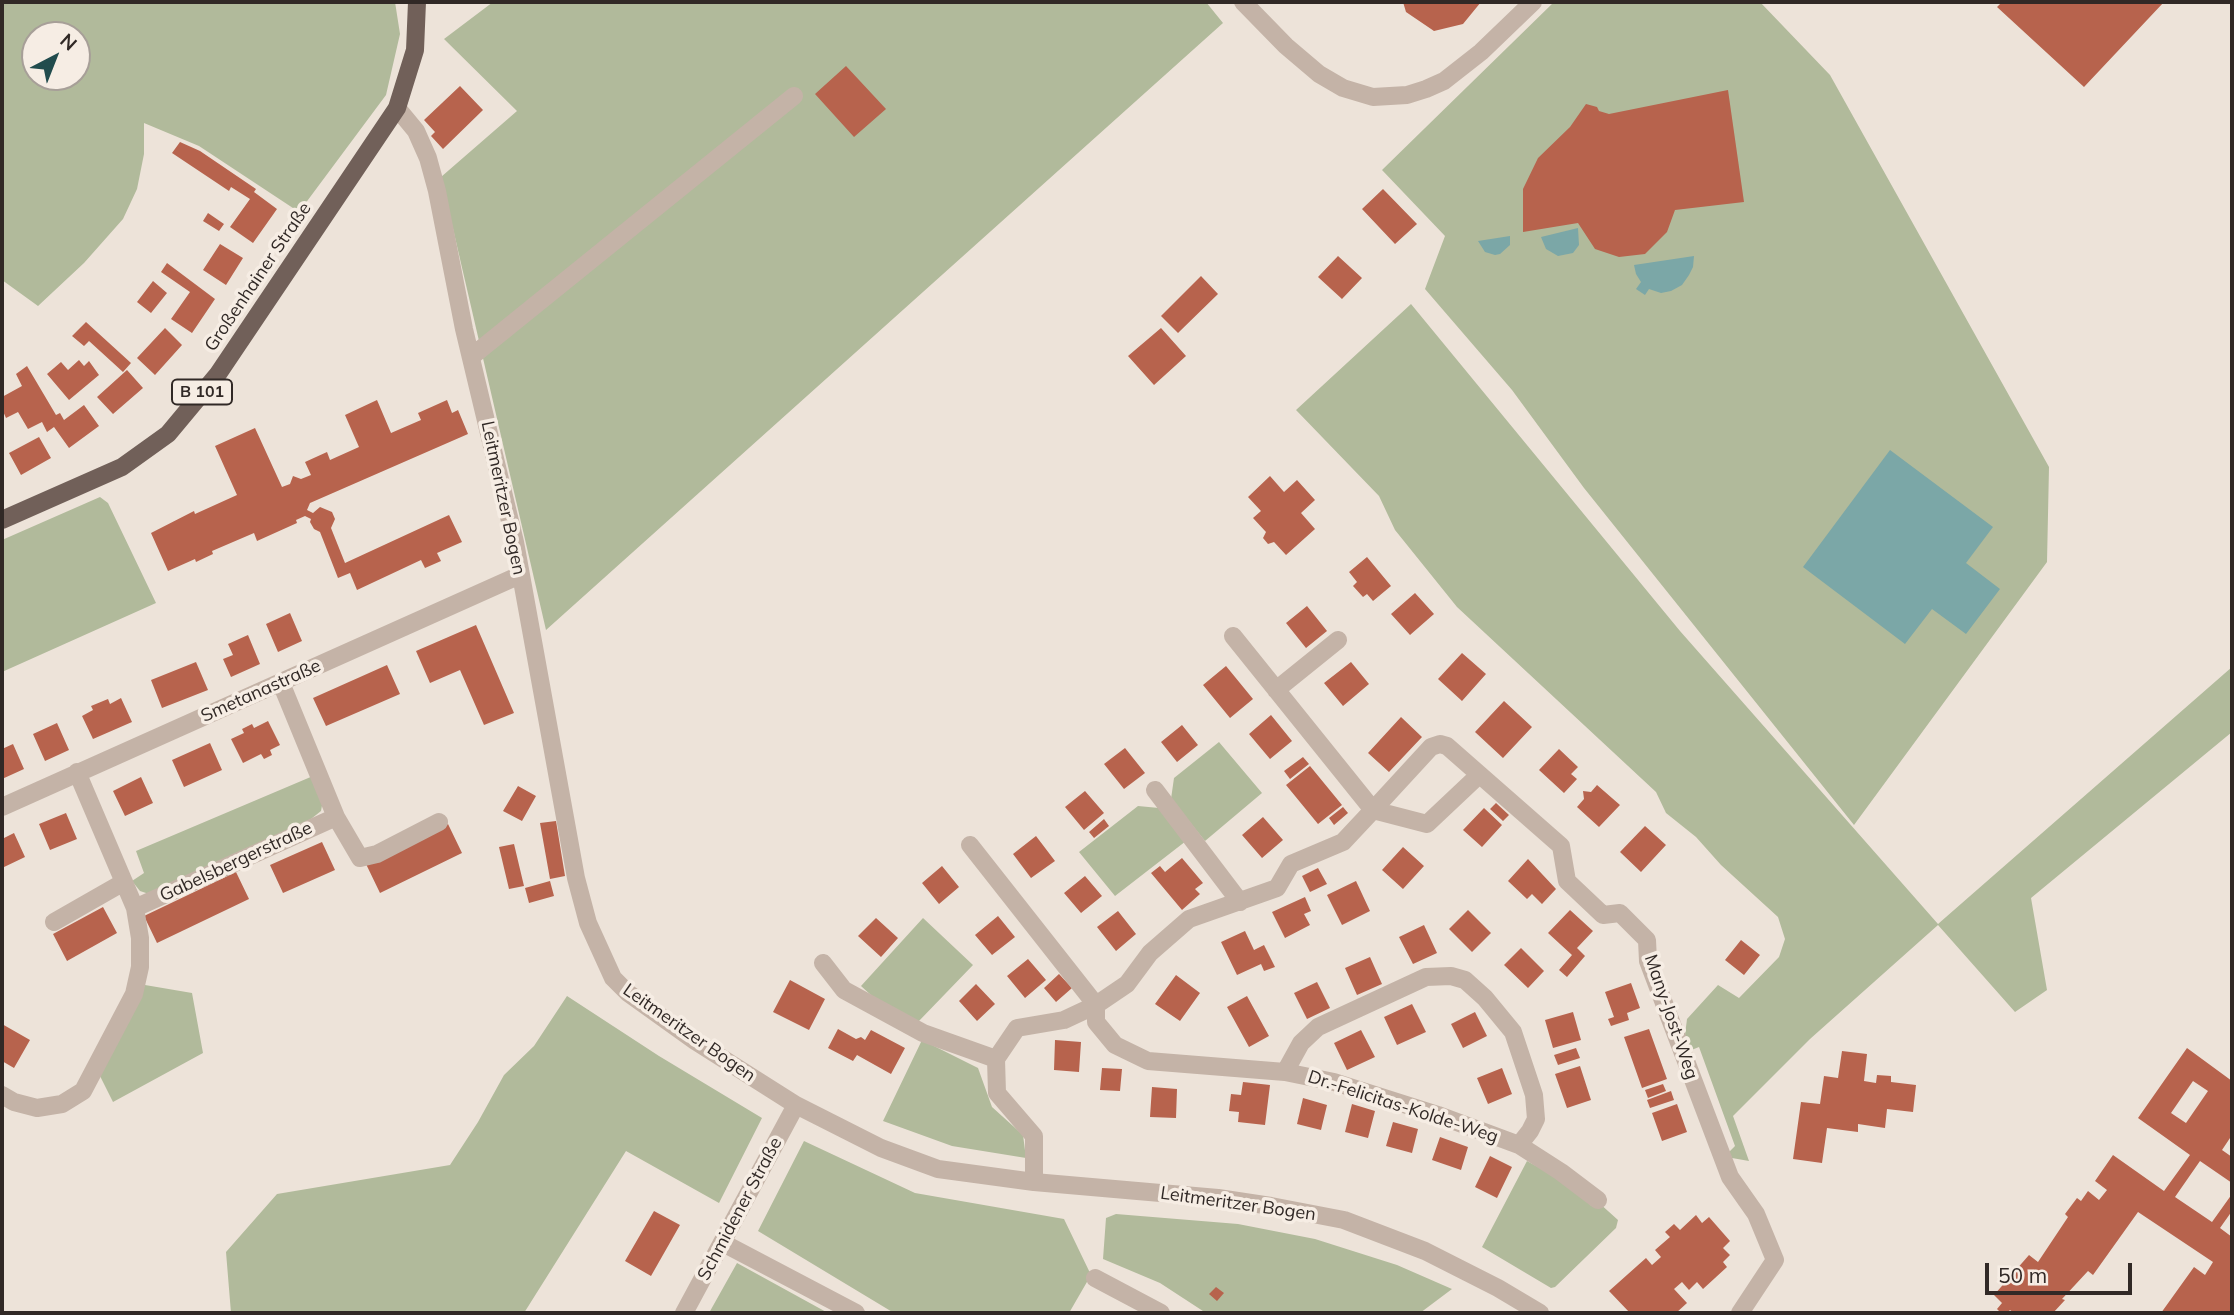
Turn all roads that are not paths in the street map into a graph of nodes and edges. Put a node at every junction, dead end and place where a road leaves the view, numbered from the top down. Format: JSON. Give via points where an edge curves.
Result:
{"nodes":[{"id":1,"x":417,"y":2,"type":"edge"},
{"id":2,"x":1243,"y":2,"type":"edge"},
{"id":3,"x":1533,"y":2,"type":"edge"},
{"id":4,"x":794,"y":96,"type":"dead end"},
{"id":5,"x":397,"y":108,"type":"junction"},
{"id":6,"x":471,"y":358,"type":"junction"},
{"id":7,"x":2,"y":520,"type":"edge"},
{"id":8,"x":520,"y":575,"type":"junction"},
{"id":9,"x":1233,"y":636,"type":"dead end"},
{"id":10,"x":1338,"y":640,"type":"dead end"},
{"id":11,"x":281,"y":683,"type":"junction"},
{"id":12,"x":1276,"y":690,"type":"junction"},
{"id":13,"x":77,"y":772,"type":"junction"},
{"id":14,"x":1479,"y":775,"type":"junction"},
{"id":15,"x":1155,"y":790,"type":"dead end"},
{"id":16,"x":2,"y":807,"type":"edge"},
{"id":17,"x":1373,"y":810,"type":"junction"},
{"id":18,"x":336,"y":817,"type":"junction"},
{"id":19,"x":439,"y":822,"type":"dead end"},
{"id":20,"x":970,"y":845,"type":"dead end"},
{"id":21,"x":124,"y":882,"type":"junction"},
{"id":22,"x":1240,"y":902,"type":"junction"},
{"id":23,"x":135,"y":908,"type":"junction"},
{"id":24,"x":54,"y":922,"type":"dead end"},
{"id":25,"x":823,"y":963,"type":"dead end"},
{"id":26,"x":1096,"y":1005,"type":"junction"},
{"id":27,"x":996,"y":1059,"type":"junction"},
{"id":28,"x":1286,"y":1072,"type":"junction"},
{"id":29,"x":2,"y":1095,"type":"edge"},
{"id":30,"x":796,"y":1105,"type":"junction"},
{"id":31,"x":1519,"y":1145,"type":"junction"},
{"id":32,"x":1034,"y":1182,"type":"junction"},
{"id":33,"x":1598,"y":1200,"type":"dead end"},
{"id":34,"x":723,"y":1243,"type":"junction"},
{"id":35,"x":1095,"y":1278,"type":"dead end"},
{"id":36,"x":684,"y":1313,"type":"edge"},
{"id":37,"x":856,"y":1313,"type":"edge"},
{"id":38,"x":1161,"y":1313,"type":"edge"},
{"id":39,"x":1540,"y":1313,"type":"edge"},
{"id":40,"x":1740,"y":1313,"type":"edge"}],
"edges":[{"from":1,"to":5,"type":"main road","name":"Großenhainer Straße","number":"B 101","via":[[415,50]]},
{"from":2,"to":3,"type":"street","via":[[1319,74],[1373,97],[1407,95],[1444,81]]},
{"from":4,"to":6,"type":"street"},
{"from":5,"to":6,"type":"street","name":"Leitmeritzer Bogen","via":[[416,131],[428,158]]},
{"from":5,"to":7,"type":"main road","name":"Großenhainer Straße","number":"B 101","via":[[218,374],[168,433],[122,467]]},
{"from":6,"to":8,"type":"street","name":"Leitmeritzer Bogen"},
{"from":8,"to":11,"type":"street","name":"Smetanastraße"},
{"from":8,"to":30,"type":"street","name":"Leitmeritzer Bogen","via":[[576,878],[603,962],[628,993]]},
{"from":9,"to":12,"type":"street"},
{"from":10,"to":12,"type":"street"},
{"from":11,"to":13,"type":"street","name":"Smetanastraße"},
{"from":11,"to":18,"type":"street"},
{"from":12,"to":17,"type":"street"},
{"from":13,"to":16,"type":"street","name":"Smetanastraße"},
{"from":13,"to":21,"type":"street"},
{"from":14,"to":17,"type":"street","via":[[1427,824]]},
{"from":14,"to":17,"type":"street","name":"Many-Jost-Weg","via":[[1440,744],[1431,747]]},
{"from":14,"to":40,"type":"street","name":"Many-Jost-Weg","via":[[1561,846],[1567,881],[1603,915],[1620,913],[1647,940],[1648,961],[1730,1177],[1756,1214],[1775,1260]]},
{"from":15,"to":22,"type":"street"},
{"from":17,"to":22,"type":"street","name":"Many-Jost-Weg","via":[[1343,842],[1291,863],[1278,888]]},
{"from":18,"to":19,"type":"street","via":[[360,858]]},
{"from":18,"to":23,"type":"street","name":"Gabelsbergerstraße"},
{"from":20,"to":26,"type":"street","name":"Dr.-Felicitas-Kolde-Weg"},
{"from":21,"to":23,"type":"street"},
{"from":21,"to":24,"type":"street"},
{"from":22,"to":26,"type":"street","name":"Many-Jost-Weg","via":[[1189,919],[1150,953],[1127,984]]},
{"from":23,"to":29,"type":"street","via":[[141,938],[134,994],[83,1091],[62,1104],[37,1108]]},
{"from":25,"to":27,"type":"street","via":[[844,990],[923,1033]]},
{"from":26,"to":27,"type":"street","name":"Many-Jost-Weg","via":[[1064,1020],[1017,1028]]},
{"from":26,"to":28,"type":"street","name":"Dr.-Felicitas-Kolde-Weg","via":[[1096,1022],[1115,1045],[1148,1061]]},
{"from":27,"to":32,"type":"street","via":[[997,1093],[1034,1136]]},
{"from":28,"to":31,"type":"street","name":"Dr.-Felicitas-Kolde-Weg","via":[[1334,1082]]},
{"from":28,"to":31,"type":"street","name":"Dr.-Felicitas-Kolde-Weg","via":[[1301,1043],[1318,1027],[1426,977],[1451,976],[1485,998],[1513,1032],[1534,1095],[1536,1119]]},
{"from":30,"to":32,"type":"street","name":"Leitmeritzer Bogen","via":[[881,1148],[938,1169]]},
{"from":30,"to":34,"type":"street","name":"Schmidener Straße"},
{"from":31,"to":33,"type":"street","name":"Dr.-Felicitas-Kolde-Weg"},
{"from":32,"to":39,"type":"street","name":"Leitmeritzer Bogen","via":[[1218,1198],[1344,1220],[1425,1251]]},
{"from":34,"to":36,"type":"street","name":"Schmidener Straße"},
{"from":34,"to":37,"type":"street"},
{"from":35,"to":38,"type":"street"}]}
